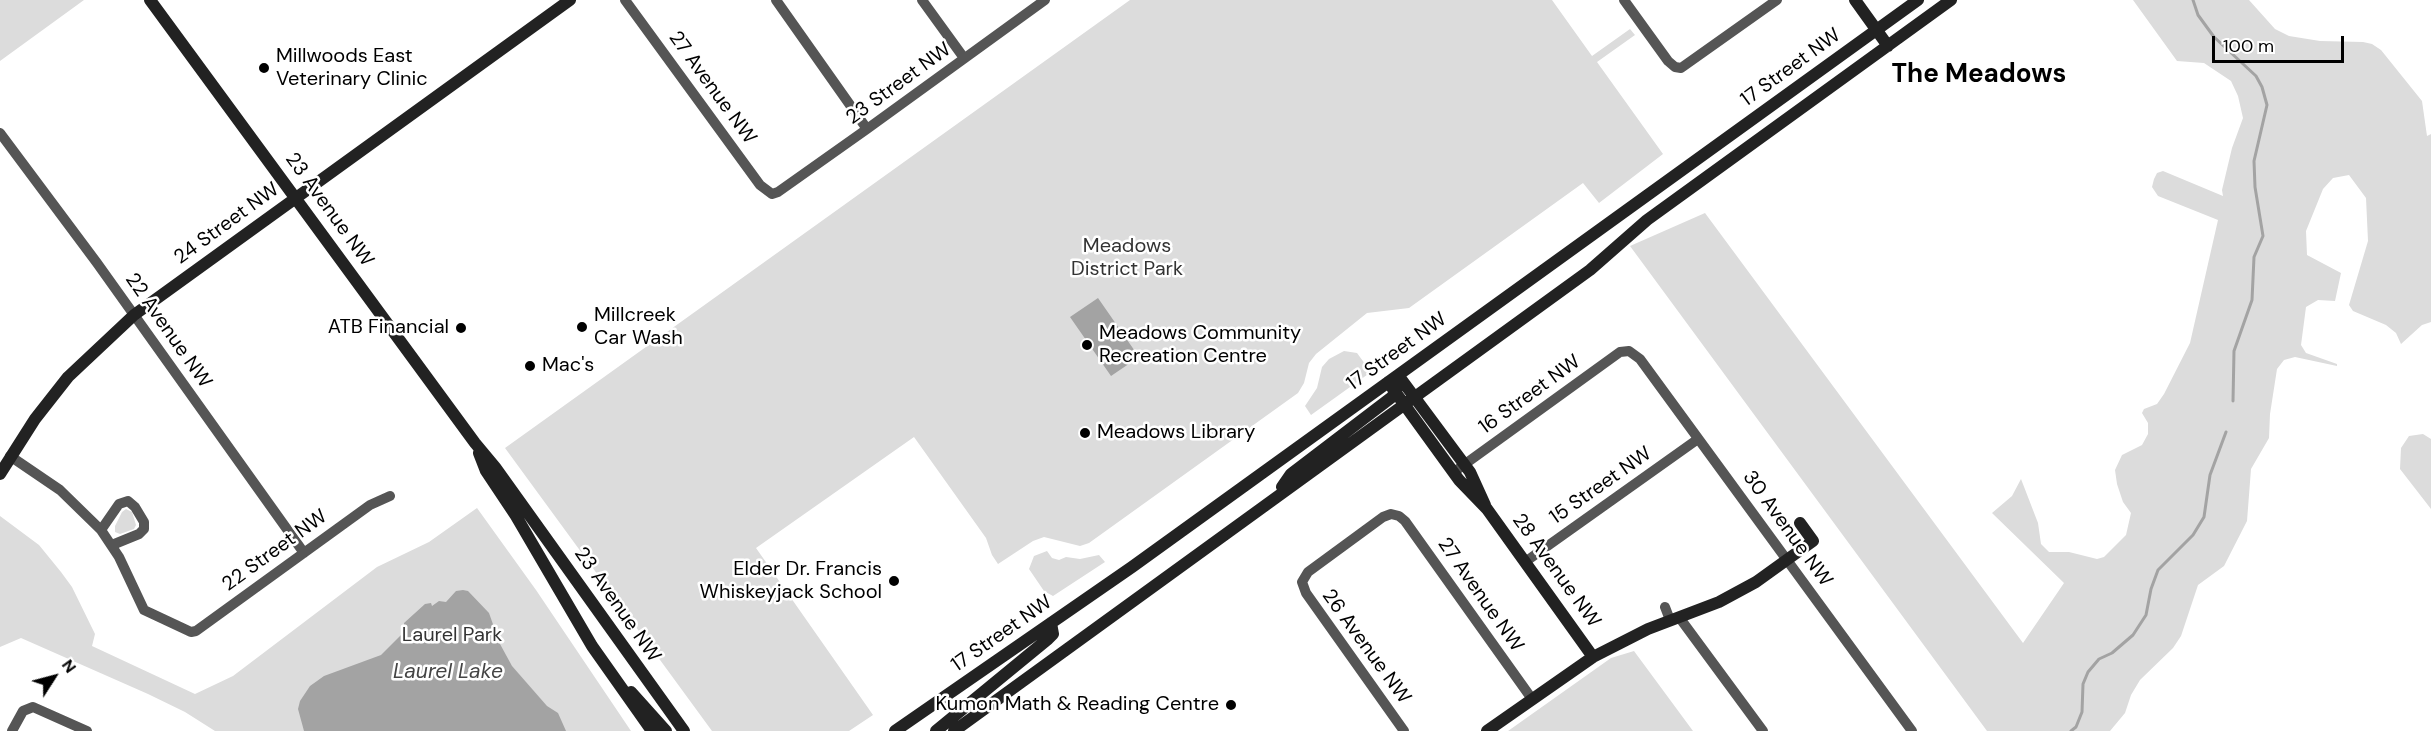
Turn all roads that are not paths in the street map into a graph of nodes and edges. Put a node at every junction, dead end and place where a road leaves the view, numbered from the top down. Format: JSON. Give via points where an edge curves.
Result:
{"nodes":[{"id":1,"x":150,"y":0,"type":"edge"},
{"id":2,"x":570,"y":0,"type":"edge"},
{"id":3,"x":625,"y":0,"type":"edge"},
{"id":4,"x":776,"y":0,"type":"edge"},
{"id":5,"x":922,"y":0,"type":"edge"},
{"id":6,"x":1045,"y":0,"type":"edge"},
{"id":7,"x":1624,"y":0,"type":"edge"},
{"id":8,"x":1777,"y":0,"type":"edge"},
{"id":9,"x":1855,"y":0,"type":"edge"},
{"id":10,"x":1918,"y":0,"type":"edge"},
{"id":11,"x":1951,"y":0,"type":"edge"},
{"id":12,"x":1877,"y":30,"type":"junction"},
{"id":13,"x":1888,"y":46,"type":"junction"},
{"id":14,"x":964,"y":58,"type":"junction"},
{"id":15,"x":867,"y":129,"type":"junction"},
{"id":16,"x":0,"y":133,"type":"edge"},
{"id":17,"x":772,"y":194,"type":"joint"},
{"id":18,"x":296,"y":199,"type":"junction"},
{"id":19,"x":134,"y":315,"type":"junction"},
{"id":20,"x":1629,"y":351,"type":"joint"},
{"id":21,"x":1394,"y":384,"type":"junction"},
{"id":22,"x":1409,"y":400,"type":"junction"},
{"id":23,"x":1698,"y":439,"type":"junction"},
{"id":24,"x":476,"y":443,"type":"junction"},
{"id":25,"x":10,"y":456,"type":"junction"},
{"id":26,"x":1465,"y":464,"type":"junction"},
{"id":27,"x":1454,"y":472,"type":"junction"},
{"id":28,"x":0,"y":474,"type":"edge"},
{"id":29,"x":390,"y":496,"type":"dead end"},
{"id":30,"x":1275,"y":496,"type":"junction"},
{"id":31,"x":1487,"y":509,"type":"junction"},
{"id":32,"x":1800,"y":523,"type":"dead end"},
{"id":33,"x":101,"y":530,"type":"junction"},
{"id":34,"x":112,"y":545,"type":"junction"},
{"id":35,"x":304,"y":553,"type":"junction"},
{"id":36,"x":1788,"y":560,"type":"junction"},
{"id":37,"x":1525,"y":562,"type":"junction"},
{"id":38,"x":1302,"y":582,"type":"joint"},
{"id":39,"x":1665,"y":607,"type":"dead end"},
{"id":40,"x":1675,"y":619,"type":"junction"},
{"id":41,"x":1052,"y":623,"type":"junction"},
{"id":42,"x":1593,"y":657,"type":"junction"},
{"id":43,"x":602,"y":661,"type":"junction"},
{"id":44,"x":1532,"y":699,"type":"junction"},
{"id":45,"x":933,"y":706,"type":"junction"},
{"id":46,"x":12,"y":731,"type":"edge"},
{"id":47,"x":87,"y":731,"type":"edge"},
{"id":48,"x":652,"y":731,"type":"edge"},
{"id":49,"x":666,"y":731,"type":"edge"},
{"id":50,"x":684,"y":731,"type":"edge"},
{"id":51,"x":895,"y":731,"type":"edge"},
{"id":52,"x":906,"y":731,"type":"edge"},
{"id":53,"x":936,"y":731,"type":"edge"},
{"id":54,"x":954,"y":731,"type":"edge"},
{"id":55,"x":1404,"y":731,"type":"edge"},
{"id":56,"x":1487,"y":731,"type":"edge"},
{"id":57,"x":1763,"y":731,"type":"edge"},
{"id":58,"x":1912,"y":731,"type":"edge"}],
"edges":[{"from":1,"to":18,"type":"main road","name":"23 Avenue NW"},
{"from":2,"to":18,"type":"main road","name":"24 Street NW"},
{"from":3,"to":17,"type":"street","name":"27 Avenue NW","via":[[760,185]]},
{"from":4,"to":15,"type":"street"},
{"from":5,"to":14,"type":"street"},
{"from":6,"to":14,"type":"street","name":"23 Street NW"},
{"from":7,"to":8,"type":"street","via":[[1668,62],[1678,68]]},
{"from":9,"to":12,"type":"main road"},
{"from":10,"to":12,"type":"main road","name":"17 Street NW"},
{"from":11,"to":13,"type":"main road","name":"17 Street NW"},
{"from":12,"to":13,"type":"main road"},
{"from":12,"to":21,"type":"main road","name":"17 Street NW"},
{"from":13,"to":22,"type":"main road","name":"17 Street NW","via":[[1647,220],[1602,260]]},
{"from":14,"to":15,"type":"street","name":"23 Street NW"},
{"from":15,"to":17,"type":"street","name":"23 Street NW"},
{"from":16,"to":19,"type":"street","name":"22 Avenue NW"},
{"from":18,"to":19,"type":"main road","name":"24 Street NW"},
{"from":18,"to":24,"type":"main road","name":"23 Avenue NW"},
{"from":19,"to":25,"type":"main road","name":"24 Street NW","via":[[68,377]]},
{"from":19,"to":35,"type":"street","name":"22 Avenue NW"},
{"from":20,"to":23,"type":"street","name":"30 Avenue NW","via":[[1640,359]]},
{"from":20,"to":26,"type":"street","name":"16 Street NW","via":[[1620,352]]},
{"from":21,"to":22,"type":"main road","name":"28 Avenue NW"},
{"from":21,"to":22,"type":"main road","name":"28 Avenue NW"},
{"from":21,"to":30,"type":"main road","via":[[1291,474]]},
{"from":21,"to":41,"type":"main road","name":"17 Street NW"},
{"from":22,"to":26,"type":"main road","name":"28 Avenue NW"},
{"from":22,"to":27,"type":"main road","name":"28 Avenue NW"},
{"from":22,"to":30,"type":"main road","name":"17 Street NW"},
{"from":23,"to":36,"type":"street","name":"30 Avenue NW"},
{"from":23,"to":37,"type":"street","name":"15 Street NW"},
{"from":24,"to":43,"type":"main road","name":"23 Avenue NW","via":[[486,471]]},
{"from":24,"to":50,"type":"main road","name":"23 Avenue NW"},
{"from":25,"to":28,"type":"main road","name":"24 Street NW"},
{"from":25,"to":33,"type":"street","via":[[60,490]]},
{"from":26,"to":27,"type":"street","name":"16 Street NW"},
{"from":26,"to":31,"type":"main road","name":"28 Avenue NW"},
{"from":27,"to":31,"type":"main road","name":"28 Avenue NW"},
{"from":29,"to":35,"type":"street","name":"22 Street NW","via":[[370,505]]},
{"from":30,"to":54,"type":"main road","name":"17 Street NW"},
{"from":31,"to":37,"type":"main road","name":"28 Avenue NW"},
{"from":32,"to":36,"type":"main road","via":[[1813,541]]},
{"from":33,"to":34,"type":"street"},
{"from":33,"to":34,"type":"street","via":[[119,504],[128,501],[135,507],[144,529]]},
{"from":34,"to":35,"type":"street","name":"22 Street NW","via":[[144,610],[183,629],[196,631]]},
{"from":36,"to":40,"type":"main road","via":[[1736,594]]},
{"from":36,"to":58,"type":"street","name":"30 Avenue NW"},
{"from":37,"to":42,"type":"main road","name":"28 Avenue NW"},
{"from":38,"to":44,"type":"street","name":"27 Avenue NW","via":[[1308,572],[1383,517],[1396,514],[1405,521]]},
{"from":38,"to":55,"type":"street","name":"26 Avenue NW"},
{"from":39,"to":40,"type":"street"},
{"from":40,"to":42,"type":"main road","via":[[1629,637]]},
{"from":40,"to":57,"type":"street"},
{"from":41,"to":45,"type":"main road","name":"17 Street NW"},
{"from":41,"to":53,"type":"main road","via":[[1053,634],[1048,639]]},
{"from":42,"to":44,"type":"main road"},
{"from":43,"to":48,"type":"main road","name":"23 Avenue NW"},
{"from":43,"to":49,"type":"main road"},
{"from":44,"to":56,"type":"main road"},
{"from":45,"to":51,"type":"main road","name":"17 Street NW"},
{"from":45,"to":52,"type":"main road"},
{"from":46,"to":47,"type":"street","via":[[28,708],[37,708]]}]}
